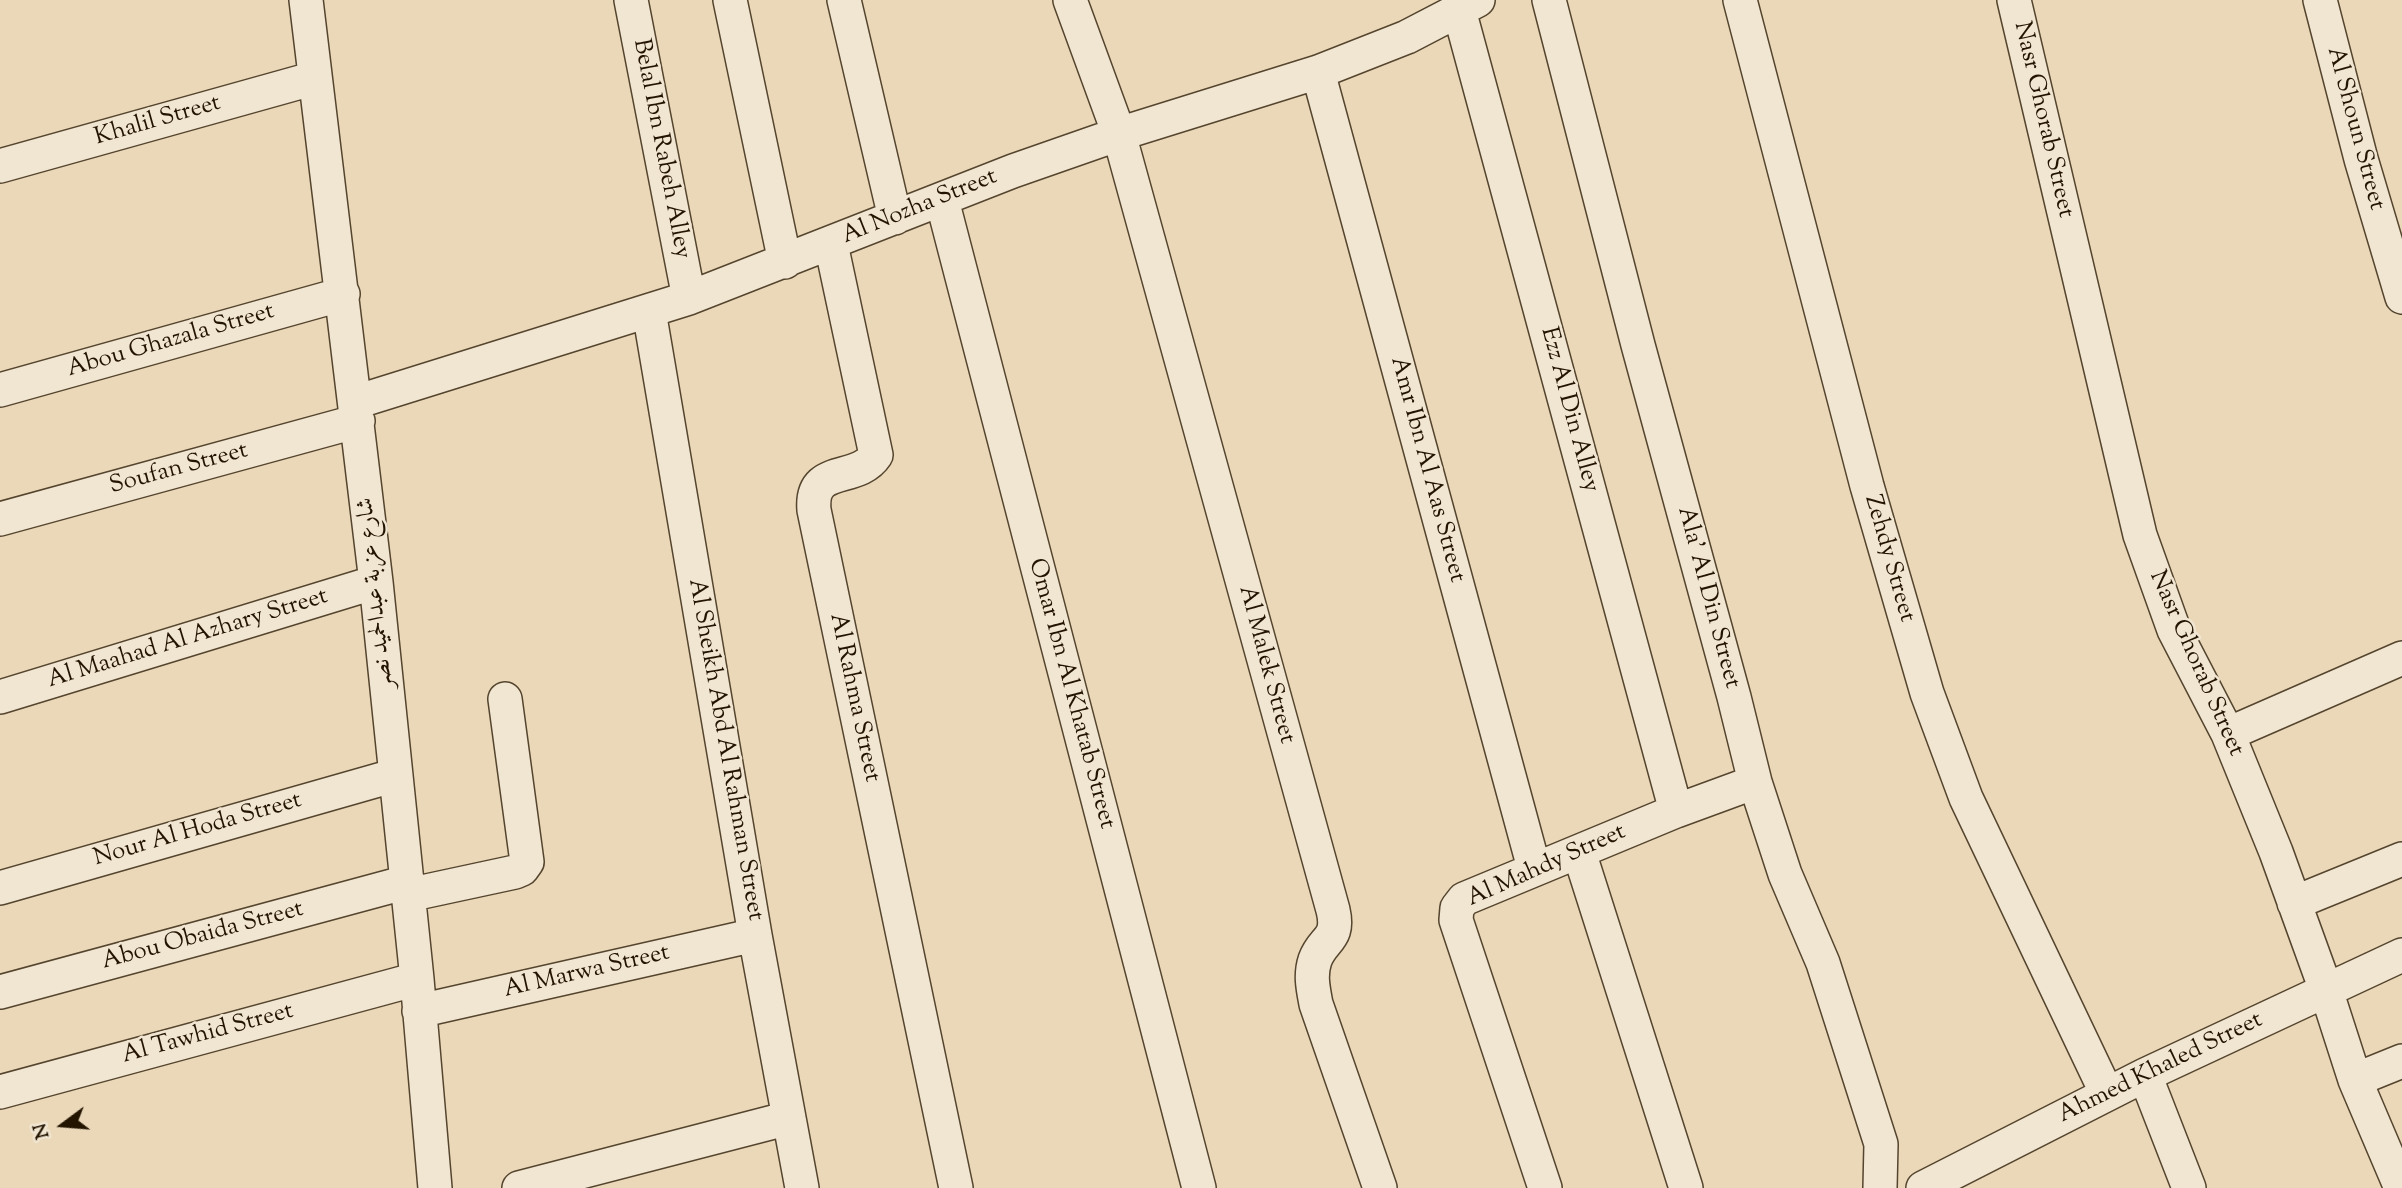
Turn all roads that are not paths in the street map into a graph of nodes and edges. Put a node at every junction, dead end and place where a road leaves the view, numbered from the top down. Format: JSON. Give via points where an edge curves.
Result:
{"nodes":[{"id":1,"x":306,"y":0,"type":"edge"},
{"id":2,"x":631,"y":0,"type":"edge"},
{"id":3,"x":730,"y":0,"type":"edge"},
{"id":4,"x":844,"y":0,"type":"edge"},
{"id":5,"x":1070,"y":0,"type":"edge"},
{"id":6,"x":1549,"y":0,"type":"edge"},
{"id":7,"x":1740,"y":0,"type":"edge"},
{"id":8,"x":2014,"y":0,"type":"edge"},
{"id":9,"x":2320,"y":0,"type":"edge"},
{"id":10,"x":1469,"y":5,"type":"edge"},
{"id":11,"x":1318,"y":72,"type":"junction"},
{"id":12,"x":315,"y":78,"type":"junction"},
{"id":13,"x":1119,"y":134,"type":"junction"},
{"id":14,"x":0,"y":166,"type":"edge"},
{"id":15,"x":942,"y":200,"type":"junction"},
{"id":16,"x":895,"y":218,"type":"junction"},
{"id":17,"x":831,"y":244,"type":"junction"},
{"id":18,"x":785,"y":261,"type":"junction"},
{"id":19,"x":343,"y":294,"type":"junction"},
{"id":20,"x":2402,"y":297,"type":"edge"},
{"id":21,"x":689,"y":298,"type":"junction"},
{"id":22,"x":649,"y":311,"type":"junction"},
{"id":23,"x":0,"y":390,"type":"edge"},
{"id":24,"x":357,"y":412,"type":"junction"},
{"id":25,"x":0,"y":519,"type":"edge"},
{"id":26,"x":376,"y":582,"type":"junction"},
{"id":27,"x":2402,"y":658,"type":"edge"},
{"id":28,"x":0,"y":697,"type":"edge"},
{"id":29,"x":505,"y":699,"type":"dead end"},
{"id":30,"x":2228,"y":734,"type":"junction"},
{"id":31,"x":396,"y":775,"type":"junction"},
{"id":32,"x":1755,"y":782,"type":"junction"},
{"id":33,"x":1676,"y":810,"type":"junction"},
{"id":34,"x":1579,"y":852,"type":"junction"},
{"id":35,"x":2402,"y":859,"type":"edge"},
{"id":36,"x":1534,"y":868,"type":"junction"},
{"id":37,"x":0,"y":888,"type":"edge"},
{"id":38,"x":408,"y":888,"type":"junction"},
{"id":39,"x":2294,"y":903,"type":"junction"},
{"id":40,"x":755,"y":935,"type":"junction"},
{"id":41,"x":2402,"y":955,"type":"edge"},
{"id":42,"x":2326,"y":990,"type":"junction"},
{"id":43,"x":0,"y":992,"type":"edge"},
{"id":44,"x":418,"y":995,"type":"junction"},
{"id":45,"x":2402,"y":1061,"type":"edge"},
{"id":46,"x":2145,"y":1075,"type":"junction"},
{"id":47,"x":2355,"y":1080,"type":"junction"},
{"id":48,"x":0,"y":1092,"type":"edge"},
{"id":49,"x":2107,"y":1094,"type":"junction"},
{"id":50,"x":789,"y":1118,"type":"junction"},
{"id":51,"x":1958,"y":1180,"type":"edge"},
{"id":52,"x":435,"y":1188,"type":"edge"},
{"id":53,"x":519,"y":1188,"type":"edge"},
{"id":54,"x":802,"y":1188,"type":"edge"},
{"id":55,"x":956,"y":1188,"type":"edge"},
{"id":56,"x":1199,"y":1188,"type":"edge"},
{"id":57,"x":1380,"y":1188,"type":"edge"},
{"id":58,"x":1545,"y":1188,"type":"edge"},
{"id":59,"x":1686,"y":1188,"type":"edge"},
{"id":60,"x":1880,"y":1188,"type":"edge"},
{"id":61,"x":1923,"y":1188,"type":"edge"},
{"id":62,"x":2189,"y":1188,"type":"edge"},
{"id":63,"x":2401,"y":1188,"type":"edge"}],
"edges":[{"from":1,"to":12,"type":"street","name":"شارع عزبة عبدالحميد نصر"},
{"from":2,"to":21,"type":"street","name":"Belal Ibn Rabeh Alley"},
{"from":3,"to":18,"type":"street"},
{"from":4,"to":16,"type":"street"},
{"from":5,"to":13,"type":"street","name":"Al Malek Street"},
{"from":6,"to":32,"type":"street","name":"Ala' Al Din Street"},
{"from":7,"to":49,"type":"street","name":"Zehdy Street","via":[[1867,486],[1927,693],[1966,798]]},
{"from":8,"to":30,"type":"street","name":"Nasr Ghorab Street","via":[[2140,535],[2174,630]]},
{"from":9,"to":20,"type":"street","name":"Al Shoun Street"},
{"from":10,"to":11,"type":"street","name":"Al Nozha Street","via":[[1407,37]]},
{"from":10,"to":33,"type":"street","name":"Ezz Al Din Alley"},
{"from":11,"to":13,"type":"street","name":"Al Nozha Street"},
{"from":11,"to":36,"type":"street","name":"Amr Ibn Al Aas Street"},
{"from":12,"to":14,"type":"street","name":"Khalil Street"},
{"from":12,"to":19,"type":"street","name":"شارع عزبة عبدالحميد نصر"},
{"from":13,"to":15,"type":"street","name":"Al Nozha Street"},
{"from":13,"to":57,"type":"street","name":"Al Malek Street","via":[[1333,910],[1334,933],[1316,956],[1312,976],[1316,1004]]},
{"from":15,"to":16,"type":"street","name":"Al Nozha Street"},
{"from":15,"to":56,"type":"street","name":"Omar Ibn Al Khatab Street"},
{"from":16,"to":17,"type":"street","name":"Al Nozha Street"},
{"from":17,"to":18,"type":"street","name":"Al Nozha Street"},
{"from":17,"to":55,"type":"street","name":"Al Rahma Street","via":[[876,455],[863,468],[822,482],[816,490],[814,510]]},
{"from":18,"to":21,"type":"street","name":"Al Nozha Street"},
{"from":19,"to":23,"type":"street","name":"Abou Ghazala Street"},
{"from":19,"to":24,"type":"street","name":"شارع عزبة عبدالحميد نصر"},
{"from":21,"to":22,"type":"street","name":"Al Nozha Street"},
{"from":22,"to":24,"type":"street","name":"Al Nozha Street"},
{"from":22,"to":40,"type":"street","name":"Al Sheikh Abd Al Rahman Street"},
{"from":24,"to":25,"type":"street","name":"Soufan Street"},
{"from":24,"to":26,"type":"street","name":"شارع عزبة عبدالحميد نصر"},
{"from":26,"to":28,"type":"street","name":"Al Maahad Al Azhary Street"},
{"from":26,"to":31,"type":"street","name":"شارع عزبة عبدالحميد نصر"},
{"from":27,"to":30,"type":"street"},
{"from":29,"to":38,"type":"street","name":"Abou Obaida Street","via":[[527,862],[515,872]]},
{"from":30,"to":39,"type":"street","name":"Nasr Ghorab Street"},
{"from":31,"to":37,"type":"street","name":"Nour Al Hoda Street"},
{"from":31,"to":38,"type":"street","name":"شارع عزبة عبدالحميد نصر"},
{"from":32,"to":33,"type":"street","name":"Al Mahdy Street"},
{"from":32,"to":60,"type":"street","name":"Ala' Al Din Street","via":[[1785,874],[1823,964],[1881,1144]]},
{"from":33,"to":34,"type":"street","name":"Al Mahdy Street"},
{"from":34,"to":36,"type":"street","name":"Al Mahdy Street"},
{"from":34,"to":59,"type":"street"},
{"from":35,"to":39,"type":"street"},
{"from":36,"to":58,"type":"street","name":"Al Mahdy Street","via":[[1464,899],[1456,920]]},
{"from":38,"to":43,"type":"street","name":"Abou Obaida Street"},
{"from":38,"to":44,"type":"street","name":"شارع عزبة عبدالحميد نصر"},
{"from":39,"to":42,"type":"street","name":"Nasr Ghorab Street"},
{"from":40,"to":44,"type":"street","name":"Al Marwa Street"},
{"from":40,"to":50,"type":"street","name":"Al Sheikh Abd Al Rahman Street"},
{"from":41,"to":42,"type":"street","name":"Ahmed Khaled Street"},
{"from":42,"to":46,"type":"street","name":"Ahmed Khaled Street"},
{"from":42,"to":47,"type":"street","name":"Nasr Ghorab Street"},
{"from":44,"to":48,"type":"street","name":"Al Tawhid Street"},
{"from":44,"to":52,"type":"street","name":"شارع عزبة عبدالحميد نصر"},
{"from":45,"to":47,"type":"street"},
{"from":46,"to":49,"type":"street","name":"Ahmed Khaled Street"},
{"from":46,"to":62,"type":"street"},
{"from":47,"to":63,"type":"street","name":"Nasr Ghorab Street"},
{"from":49,"to":51,"type":"street","name":"Ahmed Khaled Street"},
{"from":50,"to":53,"type":"street"},
{"from":50,"to":54,"type":"street","name":"Al Sheikh Abd Al Rahman Street"},
{"from":51,"to":61,"type":"street","name":"Ahmed Khaled Street"}]}
